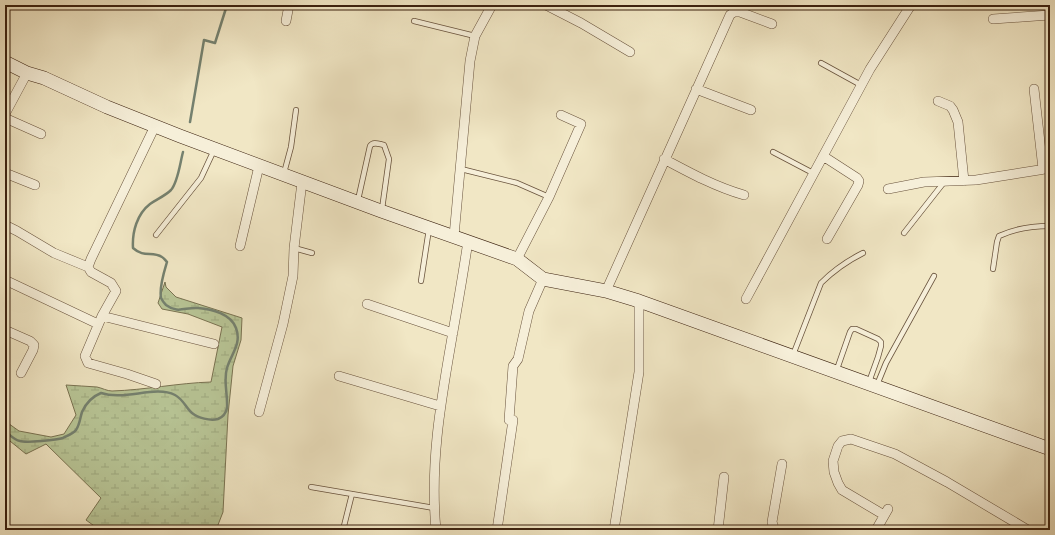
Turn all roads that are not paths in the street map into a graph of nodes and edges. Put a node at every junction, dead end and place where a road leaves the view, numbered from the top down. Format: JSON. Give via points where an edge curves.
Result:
{"nodes":[{"id":1,"x":289,"y":5,"type":"edge"},
{"id":2,"x":492,"y":5,"type":"edge"},
{"id":3,"x":546,"y":5,"type":"edge"},
{"id":4,"x":910,"y":5,"type":"edge"},
{"id":5,"x":1050,"y":15,"type":"edge"},
{"id":6,"x":993,"y":18,"type":"dead end"},
{"id":7,"x":286,"y":21,"type":"dead end"},
{"id":8,"x":414,"y":21,"type":"dead end"},
{"id":9,"x":772,"y":24,"type":"dead end"},
{"id":10,"x":475,"y":36,"type":"junction"},
{"id":11,"x":630,"y":52,"type":"dead end"},
{"id":12,"x":5,"y":62,"type":"edge"},
{"id":13,"x":821,"y":63,"type":"dead end"},
{"id":14,"x":27,"y":74,"type":"junction"},
{"id":15,"x":861,"y":85,"type":"junction"},
{"id":16,"x":696,"y":89,"type":"junction"},
{"id":17,"x":1034,"y":89,"type":"dead end"},
{"id":18,"x":938,"y":101,"type":"dead end"},
{"id":19,"x":6,"y":110,"type":"edge"},
{"id":20,"x":296,"y":110,"type":"dead end"},
{"id":21,"x":751,"y":110,"type":"dead end"},
{"id":22,"x":561,"y":115,"type":"dead end"},
{"id":23,"x":5,"y":118,"type":"edge"},
{"id":24,"x":155,"y":126,"type":"junction"},
{"id":25,"x":41,"y":134,"type":"dead end"},
{"id":26,"x":214,"y":149,"type":"junction"},
{"id":27,"x":773,"y":152,"type":"dead end"},
{"id":28,"x":823,"y":156,"type":"junction"},
{"id":29,"x":664,"y":159,"type":"junction"},
{"id":30,"x":259,"y":166,"type":"junction"},
{"id":31,"x":1047,"y":168,"type":"edge"},
{"id":32,"x":461,"y":169,"type":"junction"},
{"id":33,"x":5,"y":172,"type":"edge"},
{"id":34,"x":813,"y":173,"type":"junction"},
{"id":35,"x":283,"y":175,"type":"junction"},
{"id":36,"x":945,"y":181,"type":"junction"},
{"id":37,"x":964,"y":181,"type":"junction"},
{"id":38,"x":302,"y":182,"type":"junction"},
{"id":39,"x":35,"y":185,"type":"dead end"},
{"id":40,"x":888,"y":189,"type":"dead end"},
{"id":41,"x":744,"y":195,"type":"dead end"},
{"id":42,"x":549,"y":197,"type":"junction"},
{"id":43,"x":358,"y":202,"type":"junction"},
{"id":44,"x":381,"y":211,"type":"junction"},
{"id":45,"x":5,"y":225,"type":"edge"},
{"id":46,"x":1050,"y":226,"type":"edge"},
{"id":47,"x":429,"y":228,"type":"junction"},
{"id":48,"x":904,"y":233,"type":"dead end"},
{"id":49,"x":156,"y":235,"type":"dead end"},
{"id":50,"x":454,"y":236,"type":"junction"},
{"id":51,"x":827,"y":240,"type":"dead end"},
{"id":52,"x":468,"y":242,"type":"junction"},
{"id":53,"x":240,"y":246,"type":"dead end"},
{"id":54,"x":294,"y":248,"type":"junction"},
{"id":55,"x":312,"y":253,"type":"dead end"},
{"id":56,"x":863,"y":253,"type":"dead end"},
{"id":57,"x":517,"y":259,"type":"junction"},
{"id":58,"x":88,"y":267,"type":"junction"},
{"id":59,"x":993,"y":268,"type":"dead end"},
{"id":60,"x":934,"y":276,"type":"dead end"},
{"id":61,"x":543,"y":279,"type":"junction"},
{"id":62,"x":5,"y":280,"type":"edge"},
{"id":63,"x":421,"y":281,"type":"dead end"},
{"id":64,"x":606,"y":291,"type":"junction"},
{"id":65,"x":746,"y":299,"type":"dead end"},
{"id":66,"x":639,"y":301,"type":"junction"},
{"id":67,"x":367,"y":304,"type":"dead end"},
{"id":68,"x":100,"y":320,"type":"junction"},
{"id":69,"x":5,"y":330,"type":"edge"},
{"id":70,"x":453,"y":333,"type":"junction"},
{"id":71,"x":214,"y":344,"type":"dead end"},
{"id":72,"x":792,"y":357,"type":"junction"},
{"id":73,"x":836,"y":372,"type":"junction"},
{"id":74,"x":21,"y":373,"type":"dead end"},
{"id":75,"x":340,"y":376,"type":"dead end"},
{"id":76,"x":156,"y":384,"type":"dead end"},
{"id":77,"x":872,"y":385,"type":"junction"},
{"id":78,"x":440,"y":406,"type":"junction"},
{"id":79,"x":259,"y":412,"type":"dead end"},
{"id":80,"x":1050,"y":449,"type":"edge"},
{"id":81,"x":782,"y":464,"type":"dead end"},
{"id":82,"x":724,"y":477,"type":"dead end"},
{"id":83,"x":311,"y":487,"type":"dead end"},
{"id":84,"x":352,"y":494,"type":"junction"},
{"id":85,"x":434,"y":508,"type":"junction"},
{"id":86,"x":343,"y":530,"type":"edge"},
{"id":87,"x":436,"y":530,"type":"edge"},
{"id":88,"x":497,"y":530,"type":"edge"},
{"id":89,"x":614,"y":530,"type":"edge"},
{"id":90,"x":718,"y":530,"type":"edge"},
{"id":91,"x":778,"y":530,"type":"edge"},
{"id":92,"x":876,"y":530,"type":"edge"},
{"id":93,"x":1028,"y":530,"type":"edge"}],
"edges":[{"from":1,"to":7,"type":"street"},
{"from":2,"to":10,"type":"street"},
{"from":3,"to":11,"type":"street"},
{"from":4,"to":15,"type":"street"},
{"from":5,"to":6,"type":"street"},
{"from":8,"to":10,"type":"lane"},
{"from":9,"to":16,"type":"street","via":[[740,12],[730,15]]},
{"from":10,"to":32,"type":"street","via":[[470,61]]},
{"from":12,"to":14,"type":"street"},
{"from":13,"to":15,"type":"lane"},
{"from":14,"to":19,"type":"street"},
{"from":14,"to":24,"type":"street","via":[[44,78]]},
{"from":15,"to":28,"type":"street"},
{"from":16,"to":21,"type":"street"},
{"from":16,"to":29,"type":"street"},
{"from":17,"to":31,"type":"street"},
{"from":18,"to":37,"type":"street","via":[[950,106],[958,122]]},
{"from":20,"to":35,"type":"lane","via":[[291,147]]},
{"from":22,"to":42,"type":"street","via":[[581,124]]},
{"from":23,"to":25,"type":"street"},
{"from":24,"to":26,"type":"street"},
{"from":24,"to":58,"type":"street"},
{"from":26,"to":30,"type":"street"},
{"from":26,"to":49,"type":"lane","via":[[201,178]]},
{"from":27,"to":34,"type":"lane"},
{"from":28,"to":34,"type":"street"},
{"from":28,"to":51,"type":"street","via":[[859,181]]},
{"from":29,"to":41,"type":"street","via":[[708,182]]},
{"from":29,"to":64,"type":"street"},
{"from":30,"to":35,"type":"street"},
{"from":30,"to":53,"type":"street"},
{"from":31,"to":37,"type":"street"},
{"from":32,"to":42,"type":"lane","via":[[516,183]]},
{"from":32,"to":50,"type":"street"},
{"from":33,"to":39,"type":"street"},
{"from":34,"to":65,"type":"street"},
{"from":35,"to":38,"type":"street"},
{"from":36,"to":37,"type":"street"},
{"from":36,"to":40,"type":"street"},
{"from":36,"to":48,"type":"lane"},
{"from":38,"to":43,"type":"street"},
{"from":38,"to":54,"type":"street"},
{"from":42,"to":57,"type":"street"},
{"from":43,"to":44,"type":"street"},
{"from":43,"to":44,"type":"lane","via":[[370,146],[374,143],[384,145],[389,159]]},
{"from":44,"to":47,"type":"street"},
{"from":45,"to":58,"type":"street","via":[[54,253]]},
{"from":46,"to":59,"type":"lane","via":[[1006,232],[999,236]]},
{"from":47,"to":50,"type":"street"},
{"from":47,"to":63,"type":"lane"},
{"from":50,"to":52,"type":"street"},
{"from":52,"to":57,"type":"street"},
{"from":52,"to":70,"type":"street"},
{"from":54,"to":55,"type":"lane"},
{"from":54,"to":79,"type":"street","via":[[293,276],[283,324]]},
{"from":56,"to":72,"type":"lane","via":[[821,283]]},
{"from":57,"to":61,"type":"street"},
{"from":58,"to":68,"type":"street","via":[[91,272],[111,283],[116,291]]},
{"from":60,"to":77,"type":"lane"},
{"from":61,"to":64,"type":"street"},
{"from":61,"to":88,"type":"street","via":[[529,311],[518,360],[513,366],[509,420],[513,420]]},
{"from":62,"to":68,"type":"street"},
{"from":64,"to":66,"type":"street"},
{"from":66,"to":72,"type":"street"},
{"from":66,"to":89,"type":"street","via":[[639,372]]},
{"from":67,"to":70,"type":"street"},
{"from":68,"to":71,"type":"street"},
{"from":68,"to":76,"type":"street","via":[[84,356],[88,363]]},
{"from":69,"to":74,"type":"street","via":[[34,345]]},
{"from":70,"to":78,"type":"street"},
{"from":72,"to":73,"type":"street"},
{"from":73,"to":77,"type":"street"},
{"from":73,"to":77,"type":"lane","via":[[850,332],[856,329],[881,342]]},
{"from":75,"to":78,"type":"street"},
{"from":77,"to":80,"type":"street"},
{"from":78,"to":85,"type":"street","via":[[434,466]]},
{"from":81,"to":91,"type":"street","via":[[772,522]]},
{"from":82,"to":90,"type":"street"},
{"from":83,"to":84,"type":"lane"},
{"from":84,"to":85,"type":"lane"},
{"from":84,"to":86,"type":"lane"},
{"from":85,"to":87,"type":"street"},
{"from":92,"to":93,"type":"street","via":[[886,512],[842,490],[838,483],[833,461],[842,441],[851,439],[895,454]]}]}
